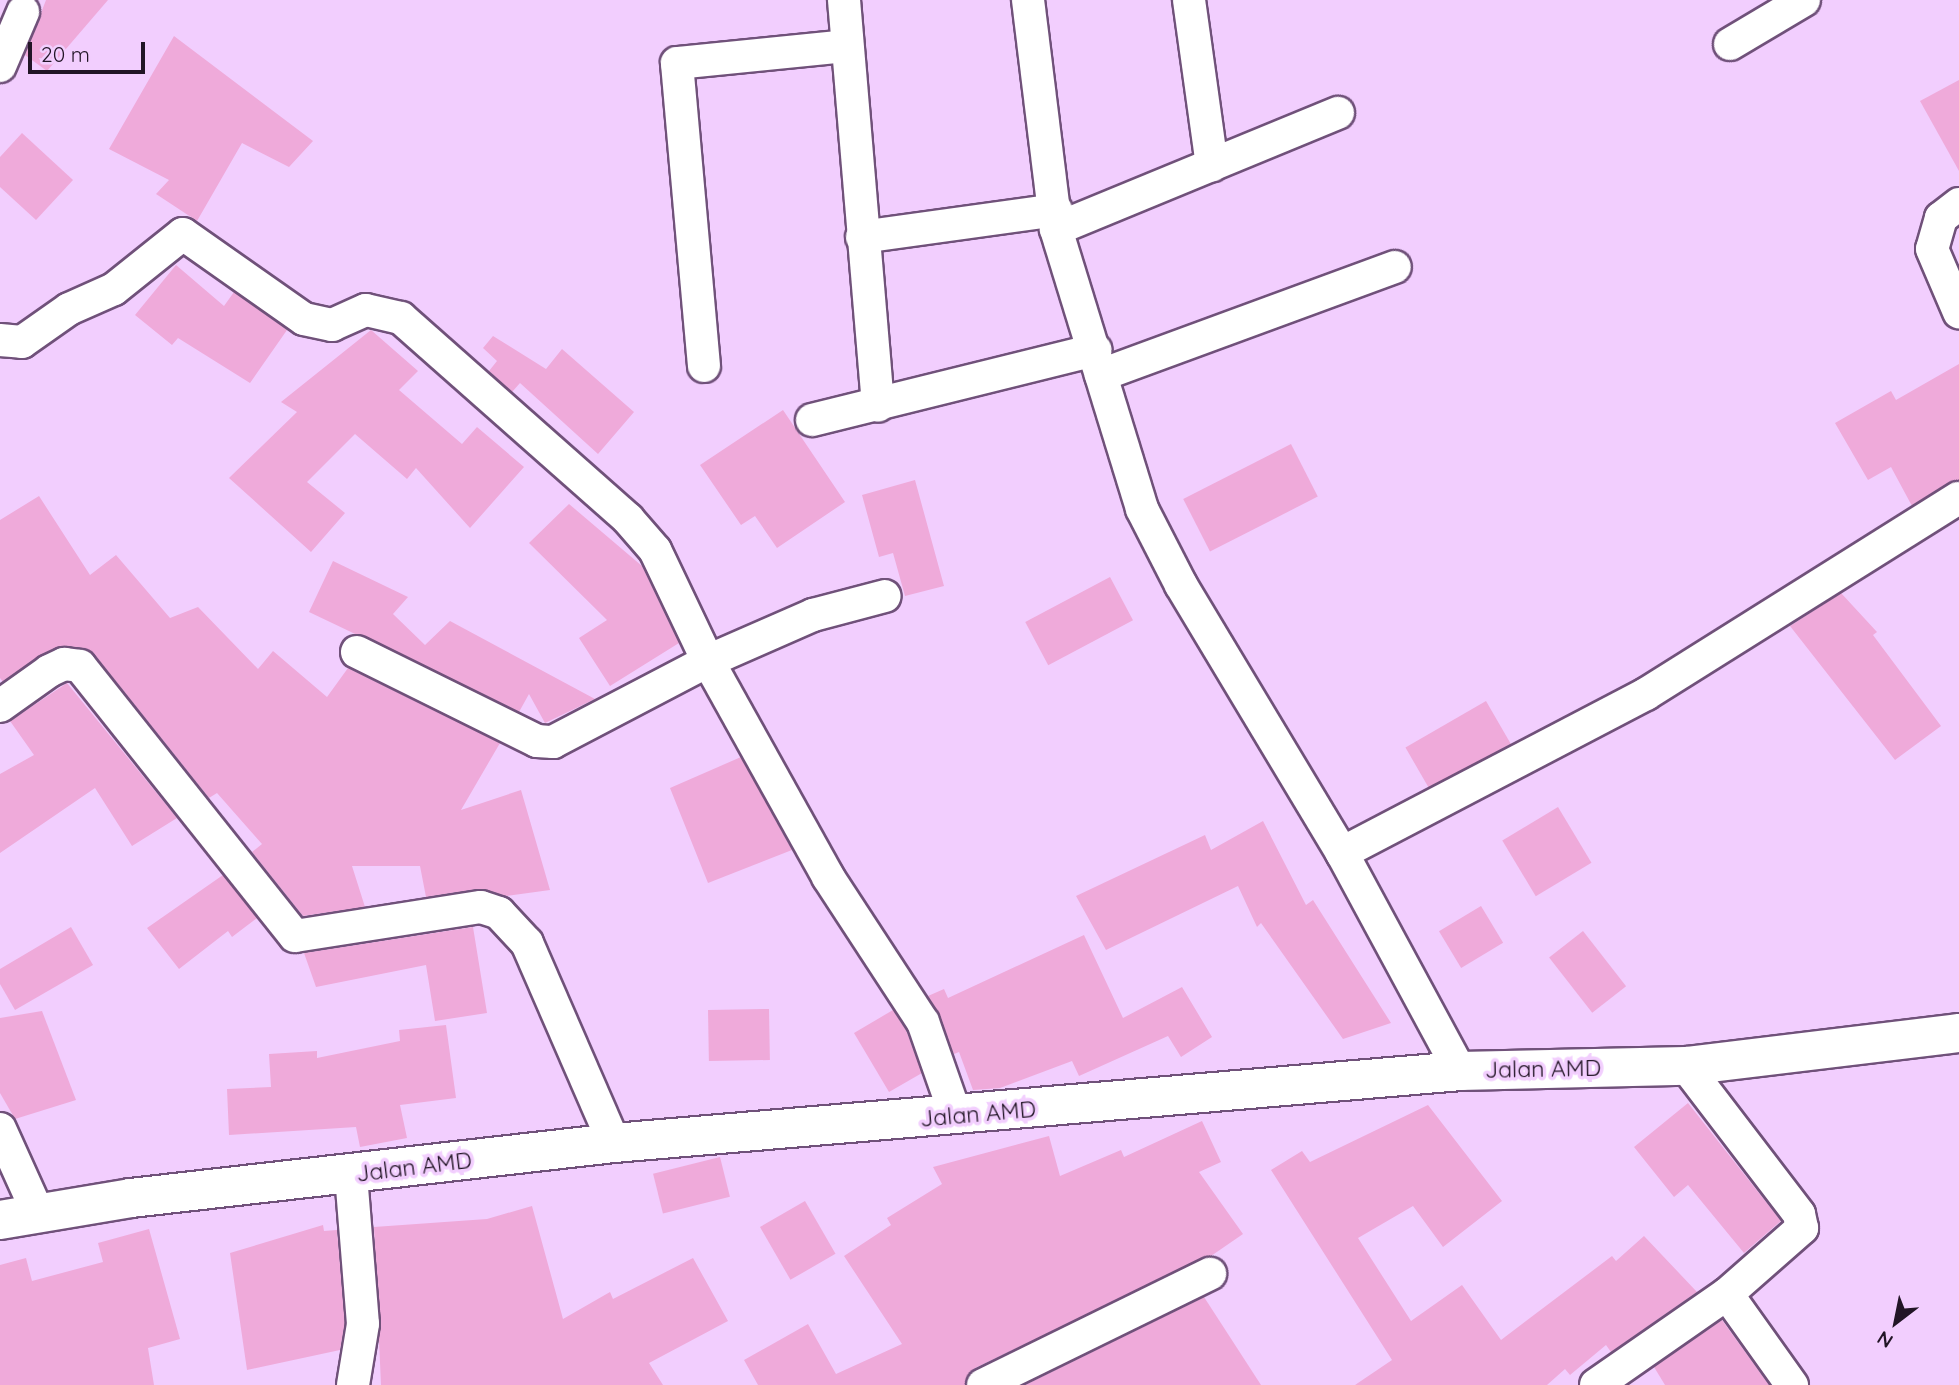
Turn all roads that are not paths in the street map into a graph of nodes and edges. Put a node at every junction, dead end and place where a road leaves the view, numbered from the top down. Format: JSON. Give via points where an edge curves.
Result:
{"nodes":[{"id":1,"x":844,"y":0,"type":"edge"},
{"id":2,"x":1028,"y":0,"type":"edge"},
{"id":3,"x":1189,"y":0,"type":"edge"},
{"id":4,"x":1804,"y":0,"type":"edge"},
{"id":5,"x":23,"y":12,"type":"dead end"},
{"id":6,"x":1730,"y":44,"type":"dead end"},
{"id":7,"x":847,"y":46,"type":"junction"},
{"id":8,"x":0,"y":66,"type":"edge"},
{"id":9,"x":1338,"y":113,"type":"dead end"},
{"id":10,"x":1212,"y":165,"type":"junction"},
{"id":11,"x":1959,"y":204,"type":"edge"},
{"id":12,"x":1056,"y":219,"type":"junction"},
{"id":13,"x":862,"y":237,"type":"junction"},
{"id":14,"x":1395,"y":267,"type":"dead end"},
{"id":15,"x":1959,"y":312,"type":"edge"},
{"id":16,"x":0,"y":340,"type":"edge"},
{"id":17,"x":1098,"y":362,"type":"junction"},
{"id":18,"x":704,"y":366,"type":"dead end"},
{"id":19,"x":878,"y":406,"type":"junction"},
{"id":20,"x":812,"y":420,"type":"dead end"},
{"id":21,"x":1959,"y":498,"type":"edge"},
{"id":22,"x":885,"y":596,"type":"dead end"},
{"id":23,"x":357,"y":652,"type":"dead end"},
{"id":24,"x":708,"y":661,"type":"junction"},
{"id":25,"x":0,"y":706,"type":"edge"},
{"id":26,"x":1342,"y":853,"type":"junction"},
{"id":27,"x":1959,"y":1033,"type":"edge"},
{"id":28,"x":1686,"y":1066,"type":"junction"},
{"id":29,"x":1460,"y":1071,"type":"junction"},
{"id":30,"x":956,"y":1116,"type":"junction"},
{"id":31,"x":0,"y":1129,"type":"edge"},
{"id":32,"x":614,"y":1143,"type":"junction"},
{"id":33,"x":351,"y":1175,"type":"junction"},
{"id":34,"x":37,"y":1211,"type":"junction"},
{"id":35,"x":0,"y":1220,"type":"edge"},
{"id":36,"x":1210,"y":1274,"type":"dead end"},
{"id":37,"x":1727,"y":1294,"type":"junction"},
{"id":38,"x":353,"y":1385,"type":"edge"},
{"id":39,"x":983,"y":1385,"type":"edge"},
{"id":40,"x":1597,"y":1385,"type":"edge"},
{"id":41,"x":1792,"y":1385,"type":"edge"}],
"edges":[{"from":1,"to":7,"type":"street"},
{"from":2,"to":12,"type":"street"},
{"from":3,"to":10,"type":"street"},
{"from":4,"to":6,"type":"street"},
{"from":5,"to":8,"type":"street"},
{"from":7,"to":13,"type":"street"},
{"from":7,"to":18,"type":"street","via":[[677,63]]},
{"from":9,"to":10,"type":"street"},
{"from":10,"to":12,"type":"street"},
{"from":11,"to":15,"type":"street","via":[[1941,218],[1932,249]]},
{"from":12,"to":13,"type":"street"},
{"from":12,"to":17,"type":"street"},
{"from":13,"to":19,"type":"street"},
{"from":14,"to":17,"type":"street"},
{"from":16,"to":24,"type":"street","via":[[22,342],[69,309],[114,289],[183,234],[304,318],[332,325],[366,310],[401,318],[643,534]]},
{"from":17,"to":19,"type":"street"},
{"from":17,"to":26,"type":"street","via":[[1142,509],[1181,585]]},
{"from":19,"to":20,"type":"street"},
{"from":21,"to":26,"type":"street","via":[[1646,694]]},
{"from":22,"to":24,"type":"street","via":[[813,615]]},
{"from":23,"to":24,"type":"street","via":[[543,742],[559,740]]},
{"from":24,"to":30,"type":"street","via":[[828,877],[923,1022]]},
{"from":25,"to":32,"type":"street","via":[[49,671],[64,664],[80,666],[295,936],[481,906],[499,914],[527,943]]},
{"from":26,"to":29,"type":"street"},
{"from":27,"to":28,"type":"street","name":"Jalan AMD"},
{"from":28,"to":29,"type":"street","name":"Jalan AMD"},
{"from":28,"to":37,"type":"street","via":[[1802,1223],[1799,1233]]},
{"from":29,"to":30,"type":"street","name":"Jalan AMD"},
{"from":30,"to":32,"type":"street","name":"Jalan AMD"},
{"from":31,"to":34,"type":"street"},
{"from":32,"to":33,"type":"street","name":"Jalan AMD"},
{"from":33,"to":34,"type":"street","name":"Jalan AMD"},
{"from":33,"to":38,"type":"street","via":[[363,1324]]},
{"from":34,"to":35,"type":"street","name":"Jalan AMD"},
{"from":36,"to":39,"type":"street"},
{"from":37,"to":40,"type":"street"},
{"from":37,"to":41,"type":"street"}]}
